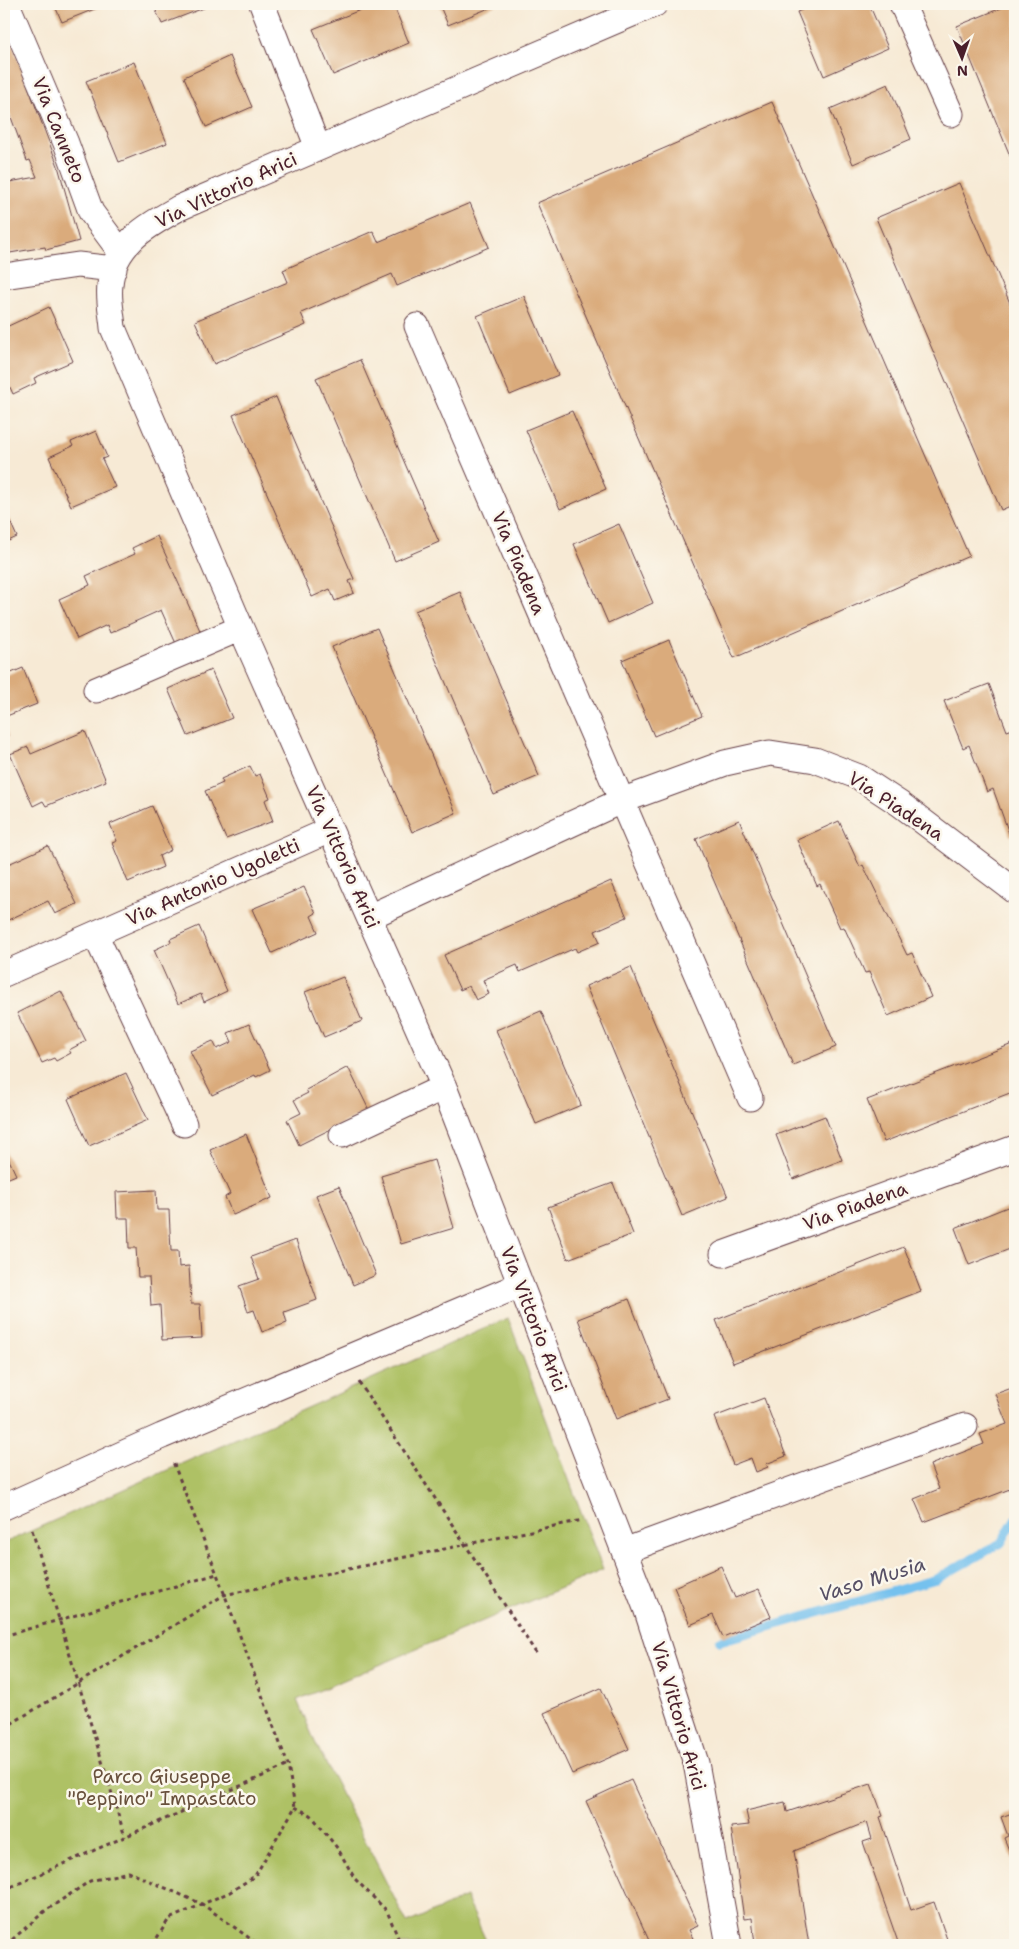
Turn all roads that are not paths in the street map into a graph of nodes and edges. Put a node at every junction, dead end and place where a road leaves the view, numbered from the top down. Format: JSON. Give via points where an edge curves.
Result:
{"nodes":[{"id":1,"x":7,"y":4,"type":"edge"},
{"id":2,"x":262,"y":4,"type":"edge"},
{"id":3,"x":655,"y":4,"type":"edge"},
{"id":4,"x":902,"y":4,"type":"edge"},
{"id":5,"x":950,"y":114,"type":"dead end"},
{"id":6,"x":318,"y":148,"type":"junction"},
{"id":7,"x":117,"y":260,"type":"junction"},
{"id":8,"x":4,"y":276,"type":"edge"},
{"id":9,"x":417,"y":326,"type":"dead end"},
{"id":10,"x":241,"y":628,"type":"junction"},
{"id":11,"x":96,"y":690,"type":"dead end"},
{"id":12,"x":621,"y":801,"type":"junction"},
{"id":13,"x":330,"y":830,"type":"junction"},
{"id":14,"x":1015,"y":891,"type":"edge"},
{"id":15,"x":369,"y":917,"type":"junction"},
{"id":16,"x":95,"y":934,"type":"junction"},
{"id":17,"x":4,"y":974,"type":"edge"},
{"id":18,"x":444,"y":1087,"type":"junction"},
{"id":19,"x":750,"y":1098,"type":"dead end"},
{"id":20,"x":184,"y":1124,"type":"dead end"},
{"id":21,"x":342,"y":1135,"type":"dead end"},
{"id":22,"x":1015,"y":1148,"type":"edge"},
{"id":23,"x":723,"y":1254,"type":"dead end"},
{"id":24,"x":520,"y":1285,"type":"junction"},
{"id":25,"x":965,"y":1426,"type":"dead end"},
{"id":26,"x":4,"y":1507,"type":"edge"},
{"id":27,"x":624,"y":1551,"type":"junction"},
{"id":28,"x":729,"y":1945,"type":"edge"}],
"edges":[{"from":1,"to":7,"type":"street","name":"Via Canneto","via":[[66,143],[91,212]]},
{"from":2,"to":6,"type":"street"},
{"from":3,"to":6,"type":"street","name":"Via Vittorio Arici"},
{"from":4,"to":5,"type":"street"},
{"from":6,"to":7,"type":"street","name":"Via Vittorio Arici","via":[[180,208],[146,227]]},
{"from":7,"to":8,"type":"street"},
{"from":7,"to":10,"type":"street","name":"Via Vittorio Arici","via":[[110,285],[113,328]]},
{"from":9,"to":12,"type":"street","name":"Via Piadena"},
{"from":10,"to":11,"type":"street"},
{"from":10,"to":13,"type":"street","name":"Via Vittorio Arici"},
{"from":12,"to":14,"type":"street","name":"Via Piadena","via":[[724,763],[770,753],[815,760],[858,777],[900,804]]},
{"from":12,"to":15,"type":"street","name":"Via Piadena"},
{"from":12,"to":19,"type":"street","name":"Via Piadena"},
{"from":13,"to":15,"type":"street","name":"Via Vittorio Arici"},
{"from":13,"to":16,"type":"street","name":"Via Antonio Ugoletti"},
{"from":15,"to":18,"type":"street","name":"Via Vittorio Arici"},
{"from":16,"to":17,"type":"street","name":"Via Antonio Ugoletti"},
{"from":16,"to":20,"type":"street"},
{"from":18,"to":21,"type":"street"},
{"from":18,"to":24,"type":"street","name":"Via Vittorio Arici"},
{"from":22,"to":23,"type":"street","name":"Via Piadena"},
{"from":24,"to":26,"type":"street","via":[[162,1436]]},
{"from":24,"to":27,"type":"street","name":"Via Vittorio Arici"},
{"from":25,"to":27,"type":"street"},
{"from":27,"to":28,"type":"street","name":"Via Vittorio Arici","via":[[646,1608],[696,1763]]}]}
